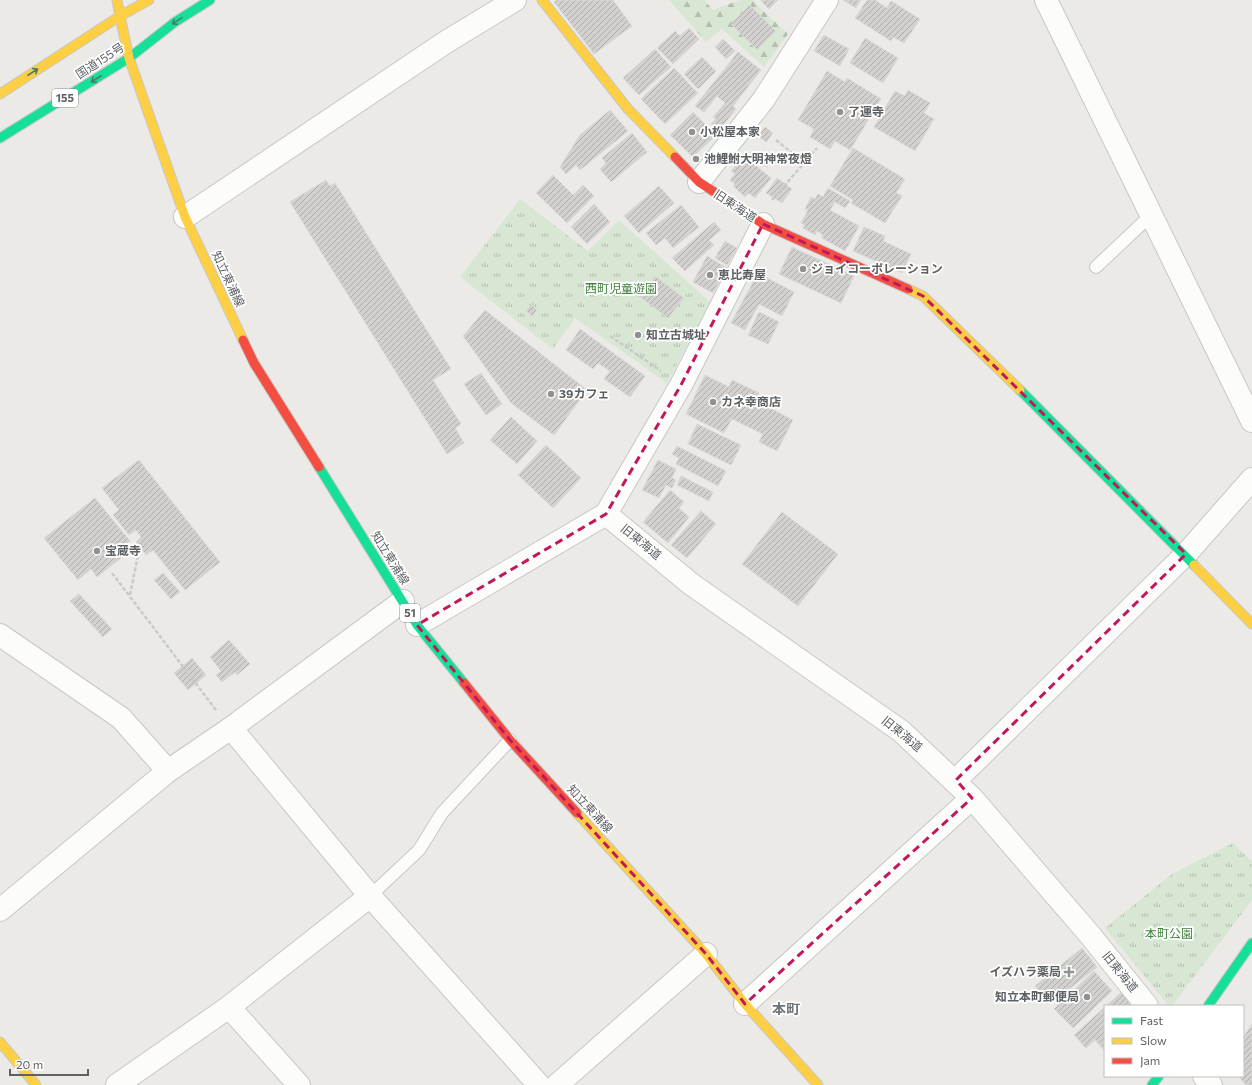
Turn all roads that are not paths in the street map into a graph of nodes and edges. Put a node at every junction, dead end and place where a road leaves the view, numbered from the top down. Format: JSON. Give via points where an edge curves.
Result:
{"nodes":[{"id":1,"x":117,"y":0,"type":"edge"},
{"id":2,"x":149,"y":0,"type":"edge"},
{"id":3,"x":210,"y":0,"type":"edge"},
{"id":4,"x":515,"y":0,"type":"edge"},
{"id":5,"x":542,"y":0,"type":"edge"},
{"id":6,"x":827,"y":0,"type":"edge"},
{"id":7,"x":1046,"y":0,"type":"edge"},
{"id":8,"x":120,"y":16,"type":"junction"},
{"id":9,"x":129,"y":58,"type":"junction"},
{"id":10,"x":0,"y":94,"type":"edge"},
{"id":11,"x":0,"y":138,"type":"edge"},
{"id":12,"x":699,"y":182,"type":"junction"},
{"id":13,"x":1150,"y":216,"type":"junction"},
{"id":14,"x":185,"y":217,"type":"junction"},
{"id":15,"x":759,"y":222,"type":"junction"},
{"id":16,"x":1096,"y":267,"type":"dead end"},
{"id":17,"x":1252,"y":421,"type":"edge"},
{"id":18,"x":1252,"y":479,"type":"edge"},
{"id":19,"x":606,"y":514,"type":"junction"},
{"id":20,"x":1186,"y":554,"type":"junction"},
{"id":21,"x":403,"y":601,"type":"junction"},
{"id":22,"x":1252,"y":624,"type":"edge"},
{"id":23,"x":417,"y":625,"type":"junction"},
{"id":24,"x":0,"y":635,"type":"edge"},
{"id":25,"x":231,"y":728,"type":"junction"},
{"id":26,"x":510,"y":740,"type":"junction"},
{"id":27,"x":168,"y":771,"type":"junction"},
{"id":28,"x":956,"y":780,"type":"junction"},
{"id":29,"x":972,"y":798,"type":"junction"},
{"id":30,"x":370,"y":896,"type":"junction"},
{"id":31,"x":0,"y":910,"type":"edge"},
{"id":32,"x":1252,"y":943,"type":"edge"},
{"id":33,"x":706,"y":954,"type":"junction"},
{"id":34,"x":746,"y":1004,"type":"junction"},
{"id":35,"x":1147,"y":1005,"type":"edge"},
{"id":36,"x":1209,"y":1005,"type":"edge"},
{"id":37,"x":229,"y":1007,"type":"junction"},
{"id":38,"x":0,"y":1042,"type":"edge"},
{"id":39,"x":1158,"y":1077,"type":"edge"},
{"id":40,"x":1205,"y":1077,"type":"edge"},
{"id":41,"x":36,"y":1085,"type":"edge"},
{"id":42,"x":117,"y":1085,"type":"edge"},
{"id":43,"x":299,"y":1085,"type":"edge"},
{"id":44,"x":539,"y":1085,"type":"edge"},
{"id":45,"x":557,"y":1085,"type":"edge"},
{"id":46,"x":818,"y":1085,"type":"edge"},
{"id":47,"x":1152,"y":1085,"type":"edge"},
{"id":48,"x":1212,"y":1085,"type":"edge"}],
"edges":[{"from":1,"to":8,"type":"main road","name":"知立東浦線"},
{"from":2,"to":8,"type":"main road"},
{"from":3,"to":9,"type":"main road","name":"国道155号","number":"155","one_way":true,"via":[[175,22]]},
{"from":4,"to":14,"type":"street","via":[[446,42]]},
{"from":5,"to":12,"type":"main road","name":"旧東海道","via":[[628,109]]},
{"from":6,"to":12,"type":"street","via":[[764,99]]},
{"from":7,"to":13,"type":"street"},
{"from":8,"to":9,"type":"main road","name":"知立東浦線","number":"51"},
{"from":10,"to":8,"type":"main road","one_way":true},
{"from":9,"to":11,"type":"main road","name":"国道155号","number":"155","one_way":true},
{"from":9,"to":14,"type":"main road","name":"知立東浦線","number":"51"},
{"from":12,"to":15,"type":"main road","name":"旧東海道"},
{"from":13,"to":16,"type":"lane"},
{"from":13,"to":17,"type":"street"},
{"from":14,"to":21,"type":"main road","name":"知立東浦線","number":"51","via":[[254,363]]},
{"from":15,"to":19,"type":"street","name":"旧東海道","via":[[681,385]]},
{"from":15,"to":20,"type":"main road","via":[[924,296]]},
{"from":18,"to":20,"type":"street"},
{"from":19,"to":23,"type":"street"},
{"from":19,"to":28,"type":"street","name":"旧東海道","via":[[691,584],[901,730]]},
{"from":20,"to":22,"type":"main road"},
{"from":20,"to":28,"type":"street"},
{"from":21,"to":23,"type":"main road","name":"知立東浦線","number":"51"},
{"from":21,"to":25,"type":"street"},
{"from":23,"to":26,"type":"main road","name":"知立東浦線","number":"51"},
{"from":24,"to":27,"type":"street","via":[[121,718]]},
{"from":25,"to":27,"type":"street"},
{"from":25,"to":30,"type":"street"},
{"from":26,"to":30,"type":"lane","via":[[442,813],[420,850]]},
{"from":26,"to":33,"type":"main road","name":"知立東浦線","number":"51"},
{"from":27,"to":31,"type":"street"},
{"from":28,"to":29,"type":"street","name":"旧東海道"},
{"from":29,"to":34,"type":"street"},
{"from":29,"to":35,"type":"street","name":"旧東海道"},
{"from":30,"to":37,"type":"street"},
{"from":30,"to":44,"type":"street"},
{"from":32,"to":36,"type":"main road"},
{"from":33,"to":34,"type":"main road","name":"知立東浦線","number":"51"},
{"from":33,"to":45,"type":"street"},
{"from":34,"to":46,"type":"main road","name":"知立東浦線","number":"51"},
{"from":37,"to":42,"type":"street"},
{"from":37,"to":43,"type":"street"},
{"from":38,"to":41,"type":"main road"},
{"from":39,"to":47,"type":"main road"},
{"from":40,"to":48,"type":"street"}]}
